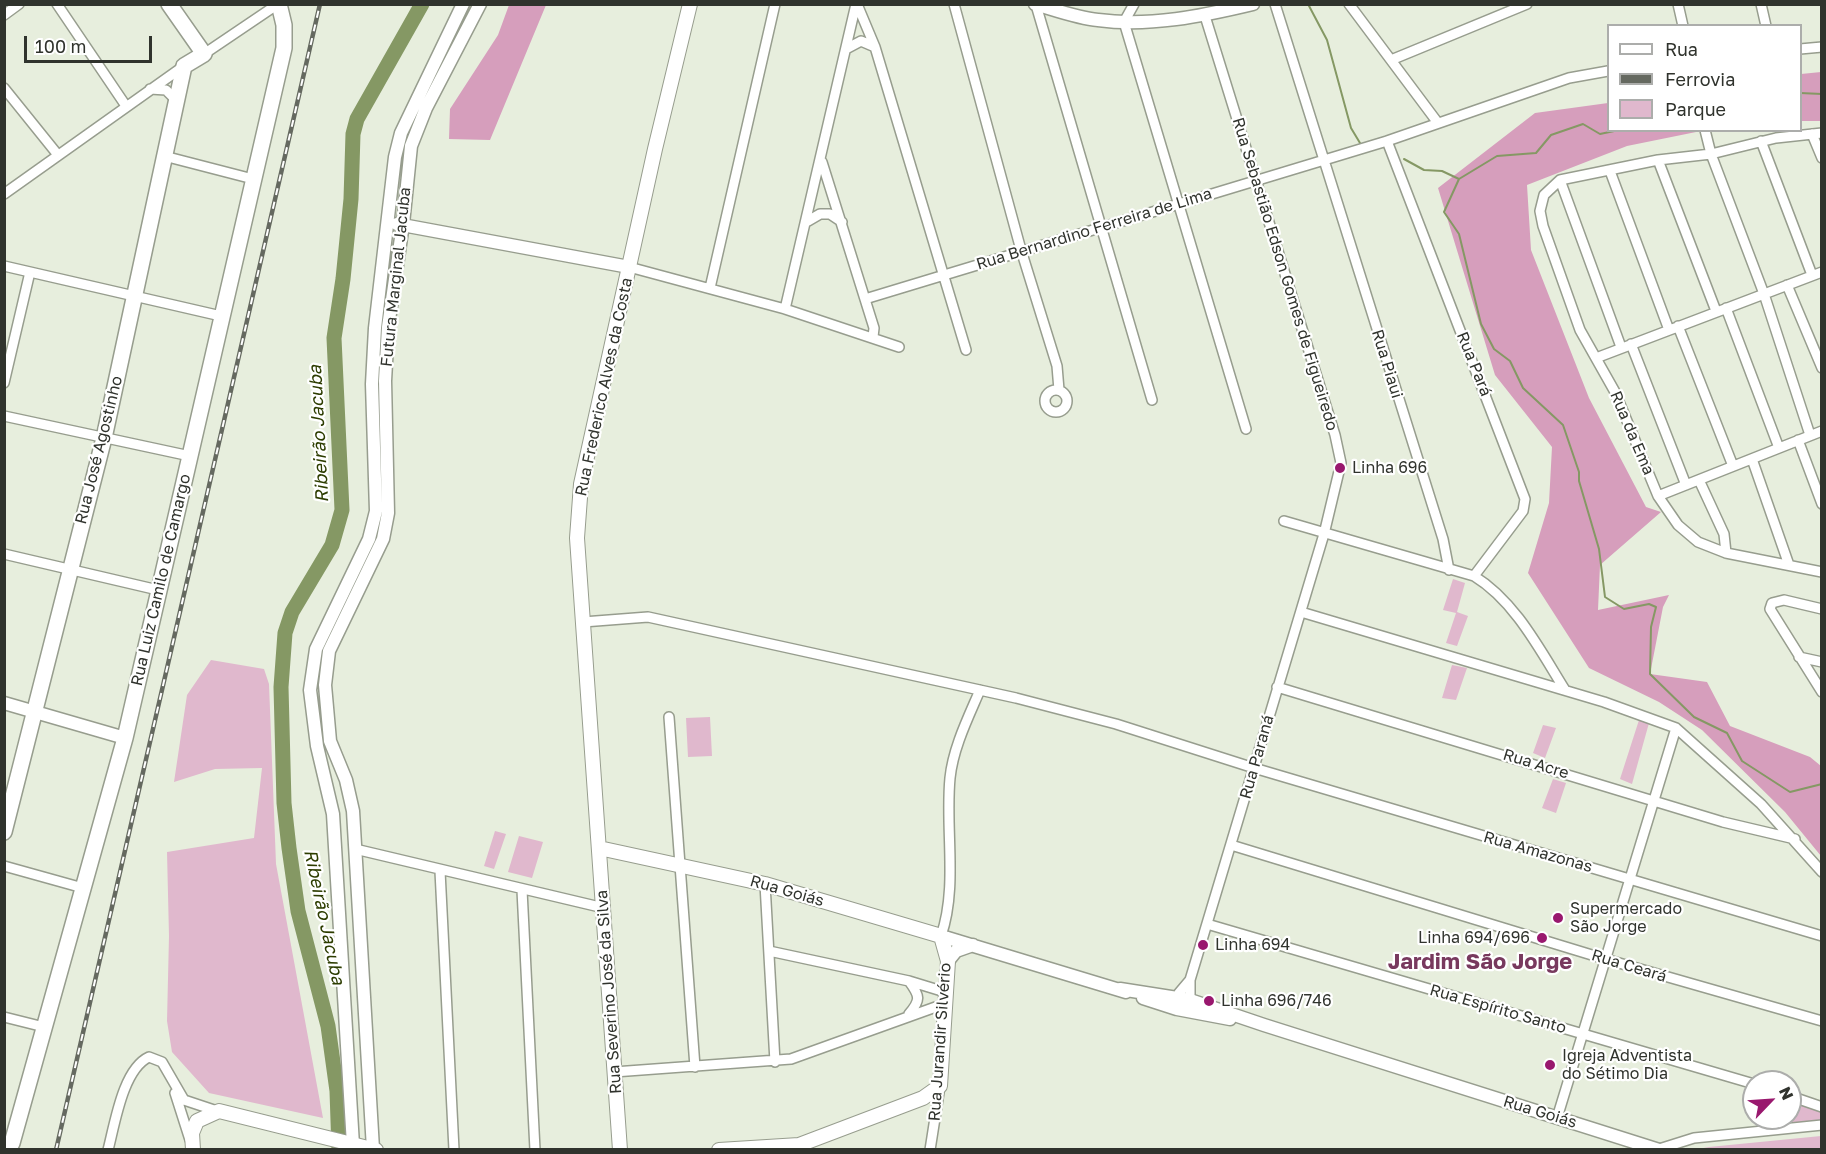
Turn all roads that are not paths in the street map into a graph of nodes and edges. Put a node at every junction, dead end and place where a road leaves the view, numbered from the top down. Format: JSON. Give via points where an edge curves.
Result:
{"nodes":[{"id":1,"x":19,"y":4,"type":"edge"},
{"id":2,"x":57,"y":4,"type":"edge"},
{"id":3,"x":169,"y":4,"type":"edge"},
{"id":4,"x":279,"y":4,"type":"edge"},
{"id":5,"x":290,"y":4,"type":"edge"},
{"id":6,"x":463,"y":4,"type":"edge"},
{"id":7,"x":480,"y":4,"type":"edge"},
{"id":8,"x":690,"y":4,"type":"edge"},
{"id":9,"x":775,"y":4,"type":"edge"},
{"id":10,"x":857,"y":4,"type":"edge"},
{"id":11,"x":954,"y":4,"type":"edge"},
{"id":12,"x":1134,"y":4,"type":"edge"},
{"id":13,"x":1253,"y":4,"type":"edge"},
{"id":14,"x":1275,"y":4,"type":"edge"},
{"id":15,"x":1349,"y":4,"type":"edge"},
{"id":16,"x":1527,"y":4,"type":"edge"},
{"id":17,"x":1678,"y":4,"type":"edge"},
{"id":18,"x":1761,"y":4,"type":"edge"},
{"id":19,"x":1036,"y":5,"type":"edge"},
{"id":20,"x":4,"y":15,"type":"edge"},
{"id":21,"x":1205,"y":16,"type":"junction"},
{"id":22,"x":1124,"y":22,"type":"junction"},
{"id":23,"x":1683,"y":24,"type":"edge"},
{"id":24,"x":1766,"y":24,"type":"edge"},
{"id":25,"x":284,"y":25,"type":"junction"},
{"id":26,"x":875,"y":47,"type":"junction"},
{"id":27,"x":1821,"y":47,"type":"edge"},
{"id":28,"x":846,"y":49,"type":"junction"},
{"id":29,"x":1802,"y":49,"type":"edge"},
{"id":30,"x":204,"y":54,"type":"junction"},
{"id":31,"x":1391,"y":60,"type":"junction"},
{"id":32,"x":184,"y":66,"type":"junction"},
{"id":33,"x":1607,"y":71,"type":"edge"},
{"id":34,"x":4,"y":88,"type":"edge"},
{"id":35,"x":150,"y":89,"type":"junction"},
{"id":36,"x":176,"y":100,"type":"junction"},
{"id":37,"x":126,"y":106,"type":"junction"},
{"id":38,"x":1438,"y":123,"type":"junction"},
{"id":39,"x":1706,"y":132,"type":"edge"},
{"id":40,"x":1817,"y":134,"type":"edge"},
{"id":41,"x":1387,"y":141,"type":"junction"},
{"id":42,"x":1761,"y":141,"type":"junction"},
{"id":43,"x":1711,"y":154,"type":"junction"},
{"id":44,"x":58,"y":155,"type":"junction"},
{"id":45,"x":164,"y":156,"type":"junction"},
{"id":46,"x":1821,"y":158,"type":"edge"},
{"id":47,"x":1322,"y":159,"type":"junction"},
{"id":48,"x":821,"y":160,"type":"junction"},
{"id":49,"x":1658,"y":160,"type":"junction"},
{"id":50,"x":1610,"y":171,"type":"junction"},
{"id":51,"x":253,"y":179,"type":"junction"},
{"id":52,"x":1254,"y":180,"type":"junction"},
{"id":53,"x":1560,"y":180,"type":"junction"},
{"id":54,"x":4,"y":194,"type":"edge"},
{"id":55,"x":1178,"y":204,"type":"junction"},
{"id":56,"x":808,"y":221,"type":"junction"},
{"id":57,"x":387,"y":222,"type":"junction"},
{"id":58,"x":842,"y":222,"type":"junction"},
{"id":59,"x":403,"y":224,"type":"junction"},
{"id":60,"x":1101,"y":228,"type":"junction"},
{"id":61,"x":1021,"y":250,"type":"junction"},
{"id":62,"x":4,"y":266,"type":"edge"},
{"id":63,"x":629,"y":267,"type":"junction"},
{"id":64,"x":30,"y":272,"type":"junction"},
{"id":65,"x":943,"y":274,"type":"junction"},
{"id":66,"x":1817,"y":274,"type":"edge"},
{"id":67,"x":1788,"y":285,"type":"junction"},
{"id":68,"x":710,"y":288,"type":"junction"},
{"id":69,"x":1764,"y":294,"type":"junction"},
{"id":70,"x":134,"y":297,"type":"junction"},
{"id":71,"x":865,"y":299,"type":"junction"},
{"id":72,"x":1726,"y":308,"type":"junction"},
{"id":73,"x":785,"y":309,"type":"junction"},
{"id":74,"x":1716,"y":312,"type":"junction"},
{"id":75,"x":221,"y":316,"type":"junction"},
{"id":76,"x":1674,"y":328,"type":"junction"},
{"id":77,"x":873,"y":337,"type":"junction"},
{"id":78,"x":1631,"y":344,"type":"junction"},
{"id":79,"x":899,"y":347,"type":"dead end"},
{"id":80,"x":1621,"y":347,"type":"junction"},
{"id":81,"x":966,"y":350,"type":"dead end"},
{"id":82,"x":1596,"y":358,"type":"junction"},
{"id":83,"x":1821,"y":368,"type":"edge"},
{"id":84,"x":4,"y":383,"type":"edge"},
{"id":85,"x":1059,"y":390,"type":"dead end"},
{"id":86,"x":1152,"y":400,"type":"dead end"},
{"id":87,"x":4,"y":416,"type":"edge"},
{"id":88,"x":1246,"y":429,"type":"dead end"},
{"id":89,"x":1821,"y":431,"type":"edge"},
{"id":90,"x":1810,"y":435,"type":"junction"},
{"id":91,"x":104,"y":438,"type":"junction"},
{"id":92,"x":1798,"y":440,"type":"junction"},
{"id":93,"x":1779,"y":448,"type":"junction"},
{"id":94,"x":190,"y":456,"type":"junction"},
{"id":95,"x":1752,"y":459,"type":"junction"},
{"id":96,"x":1733,"y":466,"type":"junction"},
{"id":97,"x":1699,"y":480,"type":"junction"},
{"id":98,"x":1686,"y":485,"type":"junction"},
{"id":99,"x":1658,"y":496,"type":"junction"},
{"id":100,"x":1821,"y":504,"type":"edge"},
{"id":101,"x":1284,"y":521,"type":"dead end"},
{"id":102,"x":1324,"y":534,"type":"junction"},
{"id":103,"x":1726,"y":553,"type":"junction"},
{"id":104,"x":4,"y":554,"type":"edge"},
{"id":105,"x":1789,"y":565,"type":"junction"},
{"id":106,"x":69,"y":569,"type":"junction"},
{"id":107,"x":1449,"y":570,"type":"junction"},
{"id":108,"x":1821,"y":572,"type":"edge"},
{"id":109,"x":1474,"y":576,"type":"junction"},
{"id":110,"x":158,"y":590,"type":"junction"},
{"id":111,"x":1821,"y":609,"type":"edge"},
{"id":112,"x":1301,"y":612,"type":"junction"},
{"id":113,"x":583,"y":621,"type":"junction"},
{"id":114,"x":1799,"y":657,"type":"junction"},
{"id":115,"x":1821,"y":662,"type":"edge"},
{"id":116,"x":1277,"y":687,"type":"junction"},
{"id":117,"x":980,"y":690,"type":"junction"},
{"id":118,"x":1565,"y":690,"type":"junction"},
{"id":119,"x":1821,"y":692,"type":"edge"},
{"id":120,"x":4,"y":703,"type":"edge"},
{"id":121,"x":36,"y":712,"type":"junction"},
{"id":122,"x":669,"y":717,"type":"dead end"},
{"id":123,"x":1676,"y":728,"type":"junction"},
{"id":124,"x":125,"y":738,"type":"junction"},
{"id":125,"x":1254,"y":768,"type":"junction"},
{"id":126,"x":1654,"y":800,"type":"junction"},
{"id":127,"x":4,"y":832,"type":"edge"},
{"id":128,"x":334,"y":836,"type":"junction"},
{"id":129,"x":354,"y":836,"type":"junction"},
{"id":130,"x":1795,"y":839,"type":"junction"},
{"id":131,"x":1231,"y":845,"type":"junction"},
{"id":132,"x":599,"y":848,"type":"junction"},
{"id":133,"x":355,"y":849,"type":"junction"},
{"id":134,"x":356,"y":862,"type":"junction"},
{"id":135,"x":336,"y":863,"type":"junction"},
{"id":136,"x":4,"y":866,"type":"edge"},
{"id":137,"x":681,"y":866,"type":"junction"},
{"id":138,"x":440,"y":871,"type":"junction"},
{"id":139,"x":1821,"y":872,"type":"edge"},
{"id":140,"x":1629,"y":878,"type":"junction"},
{"id":141,"x":765,"y":884,"type":"junction"},
{"id":142,"x":83,"y":888,"type":"junction"},
{"id":143,"x":522,"y":890,"type":"junction"},
{"id":144,"x":604,"y":908,"type":"junction"},
{"id":145,"x":1207,"y":924,"type":"junction"},
{"id":146,"x":941,"y":936,"type":"junction"},
{"id":147,"x":1821,"y":936,"type":"edge"},
{"id":148,"x":973,"y":945,"type":"junction"},
{"id":149,"x":769,"y":951,"type":"junction"},
{"id":150,"x":1605,"y":959,"type":"junction"},
{"id":151,"x":948,"y":961,"type":"junction"},
{"id":152,"x":1190,"y":980,"type":"junction"},
{"id":153,"x":909,"y":981,"type":"junction"},
{"id":154,"x":945,"y":998,"type":"junction"},
{"id":155,"x":1190,"y":1000,"type":"junction"},
{"id":156,"x":1178,"y":1005,"type":"junction"},
{"id":157,"x":907,"y":1016,"type":"junction"},
{"id":158,"x":4,"y":1017,"type":"edge"},
{"id":159,"x":1821,"y":1021,"type":"edge"},
{"id":160,"x":1264,"y":1025,"type":"junction"},
{"id":161,"x":45,"y":1027,"type":"junction"},
{"id":162,"x":1583,"y":1034,"type":"junction"},
{"id":163,"x":775,"y":1062,"type":"junction"},
{"id":164,"x":695,"y":1067,"type":"junction"},
{"id":165,"x":614,"y":1072,"type":"junction"},
{"id":166,"x":170,"y":1076,"type":"junction"},
{"id":167,"x":1742,"y":1080,"type":"edge"},
{"id":168,"x":939,"y":1086,"type":"junction"},
{"id":169,"x":1802,"y":1100,"type":"edge"},
{"id":170,"x":1821,"y":1107,"type":"edge"},
{"id":171,"x":219,"y":1111,"type":"junction"},
{"id":172,"x":1557,"y":1118,"type":"junction"},
{"id":173,"x":1821,"y":1125,"type":"edge"},
{"id":174,"x":1802,"y":1127,"type":"edge"},
{"id":175,"x":1775,"y":1130,"type":"edge"},
{"id":176,"x":619,"y":1143,"type":"edge"},
{"id":177,"x":349,"y":1144,"type":"junction"},
{"id":178,"x":11,"y":1147,"type":"edge"},
{"id":179,"x":192,"y":1147,"type":"edge"},
{"id":180,"x":108,"y":1149,"type":"edge"},
{"id":181,"x":374,"y":1149,"type":"edge"},
{"id":182,"x":454,"y":1149,"type":"edge"},
{"id":183,"x":535,"y":1149,"type":"edge"},
{"id":184,"x":609,"y":1149,"type":"edge"},
{"id":185,"x":719,"y":1149,"type":"edge"},
{"id":186,"x":930,"y":1149,"type":"edge"},
{"id":187,"x":1659,"y":1149,"type":"edge"}],
"edges":[{"from":1,"to":20,"type":"street"},
{"from":2,"to":37,"type":"street"},
{"from":3,"to":30,"type":"main road"},
{"from":4,"to":25,"type":"main road","name":"Rua Luiz Camilo de Camargo"},
{"from":4,"to":30,"type":"street"},
{"from":5,"to":25,"type":"street"},
{"from":6,"to":57,"type":"street","name":"Futura Marginal Jacuba","via":[[401,134]]},
{"from":7,"to":59,"type":"street","name":"Futura Marginal Jacuba","via":[[419,123],[411,146]]},
{"from":8,"to":63,"type":"main road","name":"Rua Frederico Alves da Costa"},
{"from":9,"to":68,"type":"street"},
{"from":10,"to":26,"type":"street"},
{"from":10,"to":28,"type":"street"},
{"from":11,"to":61,"type":"street"},
{"from":12,"to":22,"type":"street"},
{"from":13,"to":21,"type":"street"},
{"from":14,"to":47,"type":"street","name":"Rua Piaui"},
{"from":15,"to":31,"type":"street"},
{"from":16,"to":31,"type":"street"},
{"from":17,"to":23,"type":"street"},
{"from":18,"to":24,"type":"street"},
{"from":19,"to":22,"type":"street","via":[[1096,20]]},
{"from":19,"to":60,"type":"street"},
{"from":21,"to":22,"type":"street"},
{"from":21,"to":52,"type":"street","name":"Rua Sebastião Edson Gomes de Figueiredo"},
{"from":22,"to":55,"type":"street"},
{"from":25,"to":51,"type":"main road","name":"Rua Luiz Camilo de Camargo","via":[[284,48]]},
{"from":26,"to":28,"type":"street","via":[[861,41]]},
{"from":26,"to":65,"type":"street"},
{"from":27,"to":29,"type":"street"},
{"from":28,"to":48,"type":"street"},
{"from":30,"to":32,"type":"main road"},
{"from":31,"to":38,"type":"street"},
{"from":32,"to":35,"type":"street"},
{"from":32,"to":36,"type":"main road","name":"Rua José Agostinho"},
{"from":33,"to":38,"type":"street","name":"Rua Bernardino Ferreira de Lima","via":[[1569,78]]},
{"from":34,"to":44,"type":"street"},
{"from":35,"to":36,"type":"street","via":[[166,90]]},
{"from":35,"to":37,"type":"street"},
{"from":36,"to":45,"type":"main road","name":"Rua José Agostinho"},
{"from":37,"to":44,"type":"street"},
{"from":38,"to":41,"type":"street","name":"Rua Bernardino Ferreira de Lima"},
{"from":39,"to":43,"type":"street"},
{"from":40,"to":42,"type":"street"},
{"from":40,"to":46,"type":"street"},
{"from":41,"to":47,"type":"street","name":"Rua Bernardino Ferreira de Lima"},
{"from":41,"to":109,"type":"street","name":"Rua Pará","via":[[1525,499],[1523,511]]},
{"from":42,"to":43,"type":"street"},
{"from":42,"to":66,"type":"street"},
{"from":43,"to":49,"type":"street"},
{"from":43,"to":69,"type":"street"},
{"from":44,"to":54,"type":"street"},
{"from":45,"to":51,"type":"street"},
{"from":45,"to":70,"type":"main road","name":"Rua José Agostinho"},
{"from":47,"to":52,"type":"street","name":"Rua Bernardino Ferreira de Lima"},
{"from":47,"to":107,"type":"street","name":"Rua Piaui","via":[[1443,539]]},
{"from":48,"to":56,"type":"street"},
{"from":48,"to":58,"type":"street"},
{"from":49,"to":50,"type":"street"},
{"from":49,"to":74,"type":"street"},
{"from":50,"to":53,"type":"street"},
{"from":50,"to":76,"type":"street"},
{"from":51,"to":75,"type":"main road","name":"Rua Luiz Camilo de Camargo"},
{"from":52,"to":55,"type":"street","name":"Rua Bernardino Ferreira de Lima"},
{"from":52,"to":102,"type":"street","name":"Rua Sebastião Edson Gomes de Figueiredo","via":[[1339,454],[1340,468]]},
{"from":53,"to":80,"type":"street"},
{"from":53,"to":82,"type":"street","name":"Rua da Ema","via":[[1544,195],[1540,211],[1543,226],[1580,330]]},
{"from":55,"to":60,"type":"street","name":"Rua Bernardino Ferreira de Lima"},
{"from":55,"to":88,"type":"street"},
{"from":56,"to":58,"type":"street","via":[[820,214],[830,214]]},
{"from":56,"to":73,"type":"street"},
{"from":57,"to":59,"type":"street"},
{"from":57,"to":128,"type":"street","name":"Futura Marginal Jacuba","via":[[372,384],[376,511],[369,539],[316,649],[310,690]]},
{"from":58,"to":71,"type":"street"},
{"from":59,"to":63,"type":"street"},
{"from":59,"to":129,"type":"street","name":"Futura Marginal Jacuba","via":[[388,327],[385,381],[388,513],[383,539],[329,651],[325,685],[330,741],[346,780]]},
{"from":60,"to":61,"type":"street","name":"Rua Bernardino Ferreira de Lima"},
{"from":60,"to":86,"type":"street"},
{"from":61,"to":65,"type":"street","name":"Rua Bernardino Ferreira de Lima"},
{"from":61,"to":85,"type":"street","via":[[1057,366]]},
{"from":62,"to":64,"type":"street"},
{"from":63,"to":68,"type":"street"},
{"from":63,"to":113,"type":"main road","name":"Rua Frederico Alves da Costa","via":[[581,484],[577,538]]},
{"from":64,"to":70,"type":"street"},
{"from":64,"to":84,"type":"street"},
{"from":65,"to":71,"type":"street","name":"Rua Bernardino Ferreira de Lima"},
{"from":65,"to":81,"type":"street"},
{"from":66,"to":67,"type":"street"},
{"from":67,"to":69,"type":"street"},
{"from":67,"to":83,"type":"street"},
{"from":68,"to":73,"type":"street"},
{"from":69,"to":72,"type":"street"},
{"from":69,"to":90,"type":"street"},
{"from":70,"to":75,"type":"street"},
{"from":70,"to":91,"type":"main road","name":"Rua José Agostinho"},
{"from":71,"to":77,"type":"street"},
{"from":72,"to":74,"type":"street"},
{"from":72,"to":93,"type":"street"},
{"from":73,"to":77,"type":"street"},
{"from":74,"to":76,"type":"street"},
{"from":75,"to":94,"type":"main road","name":"Rua Luiz Camilo de Camargo"},
{"from":76,"to":78,"type":"street"},
{"from":76,"to":96,"type":"street"},
{"from":77,"to":79,"type":"street"},
{"from":78,"to":80,"type":"street"},
{"from":78,"to":98,"type":"street"},
{"from":80,"to":82,"type":"street"},
{"from":82,"to":99,"type":"street","name":"Rua da Ema","via":[[1615,392]]},
{"from":87,"to":91,"type":"street"},
{"from":89,"to":90,"type":"street"},
{"from":90,"to":92,"type":"street"},
{"from":91,"to":94,"type":"street"},
{"from":91,"to":106,"type":"main road","name":"Rua José Agostinho"},
{"from":92,"to":93,"type":"street"},
{"from":92,"to":100,"type":"street"},
{"from":93,"to":95,"type":"street"},
{"from":94,"to":110,"type":"main road","name":"Rua Luiz Camilo de Camargo"},
{"from":95,"to":96,"type":"street"},
{"from":95,"to":105,"type":"street"},
{"from":96,"to":97,"type":"street"},
{"from":97,"to":98,"type":"street"},
{"from":97,"to":103,"type":"street","via":[[1724,534]]},
{"from":98,"to":99,"type":"street"},
{"from":99,"to":103,"type":"street","name":"Rua da Ema","via":[[1687,536]]},
{"from":101,"to":102,"type":"street"},
{"from":102,"to":107,"type":"street"},
{"from":102,"to":112,"type":"street","name":"Rua Paraná"},
{"from":103,"to":105,"type":"street","name":"Rua da Ema"},
{"from":104,"to":106,"type":"street"},
{"from":105,"to":108,"type":"street","name":"Rua da Ema"},
{"from":106,"to":110,"type":"street"},
{"from":106,"to":121,"type":"main road","name":"Rua José Agostinho"},
{"from":107,"to":109,"type":"street"},
{"from":109,"to":118,"type":"street","via":[[1504,600]]},
{"from":110,"to":124,"type":"main road","name":"Rua Luiz Camilo de Camargo"},
{"from":111,"to":114,"type":"street","via":[[1784,600],[1772,603],[1770,609]]},
{"from":112,"to":116,"type":"street","name":"Rua Paraná"},
{"from":112,"to":118,"type":"street"},
{"from":113,"to":117,"type":"street","name":"Rua Amazonas","via":[[648,618]]},
{"from":113,"to":132,"type":"main road","name":"Rua Frederico Alves da Costa"},
{"from":114,"to":115,"type":"street"},
{"from":114,"to":119,"type":"street"},
{"from":116,"to":125,"type":"street","name":"Rua Paraná"},
{"from":116,"to":126,"type":"street","name":"Rua Acre"},
{"from":117,"to":125,"type":"street","name":"Rua Amazonas","via":[[1116,724]]},
{"from":117,"to":146,"type":"street","via":[[962,731],[950,778],[947,901]]},
{"from":118,"to":123,"type":"street"},
{"from":120,"to":121,"type":"street"},
{"from":121,"to":124,"type":"street"},
{"from":121,"to":127,"type":"main road","name":"Rua José Agostinho"},
{"from":122,"to":137,"type":"street"},
{"from":123,"to":126,"type":"street"},
{"from":123,"to":130,"type":"street"},
{"from":124,"to":142,"type":"main road","name":"Rua Luiz Camilo de Camargo"},
{"from":125,"to":131,"type":"street","name":"Rua Paraná"},
{"from":125,"to":140,"type":"street","name":"Rua Amazonas"},
{"from":126,"to":130,"type":"street","name":"Rua Acre"},
{"from":126,"to":140,"type":"street"},
{"from":128,"to":129,"type":"street"},
{"from":128,"to":135,"type":"street","name":"Futura Marginal Jacuba"},
{"from":129,"to":133,"type":"street","name":"Futura Marginal Jacuba"},
{"from":130,"to":139,"type":"street"},
{"from":131,"to":145,"type":"street","name":"Rua Paraná"},
{"from":131,"to":150,"type":"street","name":"Rua Ceará"},
{"from":132,"to":137,"type":"main road","name":"Rua Goiás"},
{"from":132,"to":144,"type":"main road","name":"Rua Severino José da Silva"},
{"from":133,"to":134,"type":"street","name":"Futura Marginal Jacuba"},
{"from":133,"to":138,"type":"street"},
{"from":134,"to":135,"type":"street"},
{"from":134,"to":181,"type":"street","name":"Futura Marginal Jacuba"},
{"from":135,"to":177,"type":"street","name":"Futura Marginal Jacuba"},
{"from":136,"to":142,"type":"street"},
{"from":137,"to":141,"type":"main road","name":"Rua Goiás"},
{"from":137,"to":164,"type":"street"},
{"from":138,"to":143,"type":"street"},
{"from":138,"to":182,"type":"street"},
{"from":140,"to":147,"type":"street","name":"Rua Amazonas"},
{"from":140,"to":150,"type":"street"},
{"from":141,"to":146,"type":"main road","name":"Rua Goiás"},
{"from":141,"to":149,"type":"street"},
{"from":142,"to":161,"type":"main road","name":"Rua Luiz Camilo de Camargo"},
{"from":143,"to":144,"type":"street"},
{"from":143,"to":183,"type":"street"},
{"from":144,"to":165,"type":"main road","name":"Rua Severino José da Silva"},
{"from":145,"to":152,"type":"street","name":"Rua Paraná"},
{"from":145,"to":162,"type":"street","name":"Rua Espírito Santo"},
{"from":146,"to":148,"type":"street","name":"Rua Goiás"},
{"from":146,"to":151,"type":"main road","name":"Rua Jurandir Silvério"},
{"from":148,"to":151,"type":"street","via":[[956,951]]},
{"from":148,"to":156,"type":"street","name":"Rua Goiás"},
{"from":149,"to":153,"type":"street"},
{"from":149,"to":163,"type":"street"},
{"from":150,"to":159,"type":"street","name":"Rua Ceará"},
{"from":150,"to":162,"type":"street"},
{"from":151,"to":154,"type":"main road","name":"Rua Jurandir Silvério"},
{"from":152,"to":155,"type":"street","name":"Rua Paraná"},
{"from":152,"to":156,"type":"street","name":"Rua Paraná"},
{"from":153,"to":154,"type":"street"},
{"from":153,"to":157,"type":"street","via":[[919,1001]]},
{"from":154,"to":157,"type":"street"},
{"from":154,"to":168,"type":"main road","name":"Rua Jurandir Silvério"},
{"from":155,"to":156,"type":"street","name":"Rua Goiás"},
{"from":155,"to":160,"type":"street","name":"Rua Goiás"},
{"from":156,"to":160,"type":"street","name":"Rua Goiás"},
{"from":157,"to":163,"type":"street"},
{"from":158,"to":161,"type":"street"},
{"from":160,"to":172,"type":"street","name":"Rua Goiás"},
{"from":161,"to":178,"type":"main road","name":"Rua Luiz Camilo de Camargo"},
{"from":162,"to":167,"type":"street","name":"Rua Espírito Santo"},
{"from":162,"to":172,"type":"street"},
{"from":163,"to":164,"type":"street"},
{"from":164,"to":165,"type":"street"},
{"from":165,"to":176,"type":"main road","name":"Rua Severino José da Silva"},
{"from":166,"to":171,"type":"street","via":[[184,1100]]},
{"from":166,"to":179,"type":"street"},
{"from":166,"to":180,"type":"street","via":[[156,1058],[142,1060],[135,1068]]},
{"from":168,"to":185,"type":"main road","via":[[923,1098],[799,1145]]},
{"from":168,"to":186,"type":"street","name":"Rua Jurandir Silvério"},
{"from":169,"to":170,"type":"street"},
{"from":171,"to":177,"type":"main road"},
{"from":171,"to":179,"type":"main road","via":[[197,1121]]},
{"from":172,"to":187,"type":"street","name":"Rua Goiás"},
{"from":173,"to":174,"type":"street","name":"Rua Goiás"},
{"from":175,"to":187,"type":"street","name":"Rua Goiás","via":[[1694,1138]]},
{"from":176,"to":184,"type":"main road","name":"Rua Severino José da Silva"},
{"from":177,"to":181,"type":"main road"}]}
